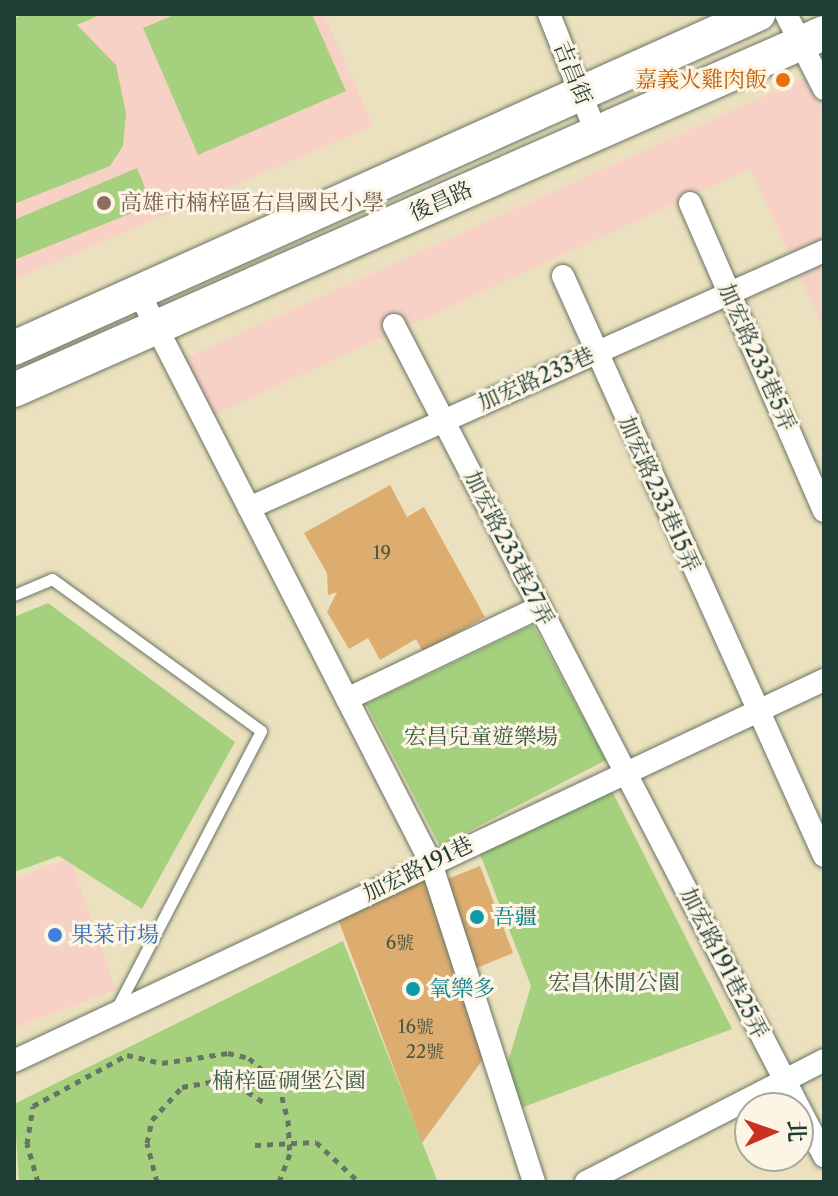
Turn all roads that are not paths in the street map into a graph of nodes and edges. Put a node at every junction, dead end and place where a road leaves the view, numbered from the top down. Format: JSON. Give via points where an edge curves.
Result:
{"nodes":[{"id":1,"x":549,"y":14,"type":"edge"},
{"id":2,"x":758,"y":14,"type":"edge"},
{"id":3,"x":804,"y":30,"type":"edge"},
{"id":4,"x":824,"y":89,"type":"edge"},
{"id":5,"x":581,"y":93,"type":"junction"},
{"id":6,"x":596,"y":132,"type":"junction"},
{"id":7,"x":690,"y":203,"type":"dead end"},
{"id":8,"x":824,"y":251,"type":"edge"},
{"id":9,"x":563,"y":276,"type":"dead end"},
{"id":10,"x":138,"y":291,"type":"junction"},
{"id":11,"x":729,"y":293,"type":"junction"},
{"id":12,"x":394,"y":325,"type":"dead end"},
{"id":13,"x":157,"y":327,"type":"junction"},
{"id":14,"x":14,"y":348,"type":"edge"},
{"id":15,"x":596,"y":352,"type":"junction"},
{"id":16,"x":14,"y":390,"type":"edge"},
{"id":17,"x":443,"y":420,"type":"junction"},
{"id":18,"x":249,"y":508,"type":"junction"},
{"id":19,"x":824,"y":511,"type":"edge"},
{"id":20,"x":14,"y":595,"type":"edge"},
{"id":21,"x":540,"y":607,"type":"junction"},
{"id":22,"x":824,"y":680,"type":"edge"},
{"id":23,"x":347,"y":699,"type":"junction"},
{"id":24,"x":755,"y":711,"type":"junction"},
{"id":25,"x":624,"y":771,"type":"junction"},
{"id":26,"x":824,"y":856,"type":"edge"},
{"id":27,"x":431,"y":863,"type":"junction"},
{"id":28,"x":112,"y":1016,"type":"junction"},
{"id":29,"x":824,"y":1060,"type":"edge"},
{"id":30,"x":14,"y":1061,"type":"edge"},
{"id":31,"x":786,"y":1083,"type":"junction"},
{"id":32,"x":824,"y":1156,"type":"edge"},
{"id":33,"x":534,"y":1182,"type":"edge"},
{"id":34,"x":586,"y":1182,"type":"edge"}],
"edges":[{"from":1,"to":5,"type":"street","name":"吉昌街"},
{"from":2,"to":5,"type":"main road","name":"後昌路"},
{"from":3,"to":4,"type":"street"},
{"from":3,"to":6,"type":"main road","name":"後昌路"},
{"from":5,"to":6,"type":"street","name":"吉昌街"},
{"from":5,"to":10,"type":"main road","name":"後昌路"},
{"from":6,"to":13,"type":"main road","name":"後昌路"},
{"from":7,"to":11,"type":"street","name":"加宏路233巷5弄"},
{"from":8,"to":11,"type":"street","name":"加宏路233巷"},
{"from":9,"to":15,"type":"street","name":"加宏路233巷15弄"},
{"from":10,"to":13,"type":"street"},
{"from":10,"to":14,"type":"main road","name":"後昌路"},
{"from":11,"to":15,"type":"street","name":"加宏路233巷"},
{"from":11,"to":19,"type":"street","name":"加宏路233巷5弄"},
{"from":12,"to":17,"type":"street","name":"加宏路233巷27弄"},
{"from":13,"to":16,"type":"main road","name":"後昌路"},
{"from":13,"to":18,"type":"street"},
{"from":15,"to":17,"type":"street","name":"加宏路233巷"},
{"from":15,"to":24,"type":"street","name":"加宏路233巷15弄"},
{"from":17,"to":18,"type":"street","name":"加宏路233巷"},
{"from":17,"to":21,"type":"street","name":"加宏路233巷27弄"},
{"from":18,"to":23,"type":"street"},
{"from":20,"to":28,"type":"lane","via":[[52,579],[261,731]]},
{"from":21,"to":23,"type":"street"},
{"from":21,"to":25,"type":"street","name":"加宏路233巷27弄"},
{"from":22,"to":24,"type":"street","name":"加宏路191巷"},
{"from":23,"to":27,"type":"street"},
{"from":24,"to":25,"type":"street","name":"加宏路191巷"},
{"from":24,"to":26,"type":"street","name":"加宏路233巷15弄"},
{"from":25,"to":27,"type":"street","name":"加宏路191巷"},
{"from":25,"to":31,"type":"street","name":"加宏路191巷25弄"},
{"from":27,"to":28,"type":"street","name":"加宏路191巷"},
{"from":27,"to":33,"type":"street"},
{"from":28,"to":30,"type":"street","name":"加宏路191巷"},
{"from":29,"to":31,"type":"street"},
{"from":31,"to":32,"type":"street","name":"加宏路191巷25弄"},
{"from":31,"to":34,"type":"street"}]}
